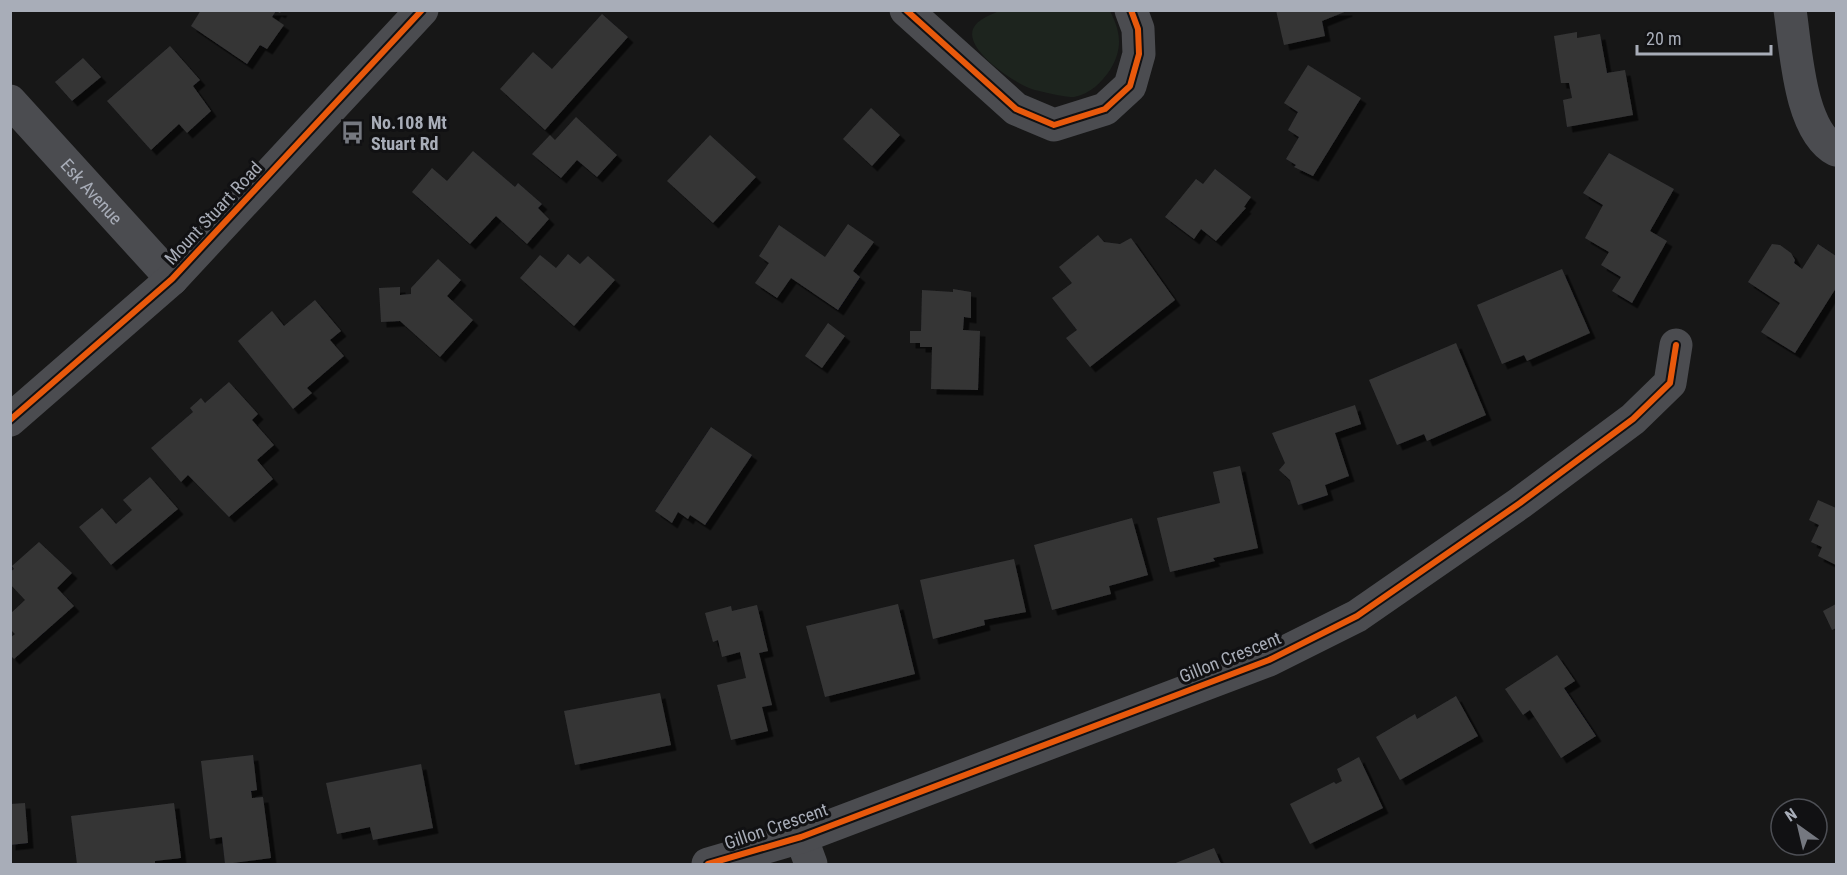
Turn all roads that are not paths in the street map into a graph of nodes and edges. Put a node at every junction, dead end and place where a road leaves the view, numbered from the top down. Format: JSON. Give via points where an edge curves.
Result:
{"nodes":[{"id":1,"x":422,"y":10,"type":"edge"},
{"id":2,"x":906,"y":10,"type":"edge"},
{"id":3,"x":1131,"y":10,"type":"edge"},
{"id":4,"x":1790,"y":10,"type":"edge"},
{"id":5,"x":10,"y":101,"type":"edge"},
{"id":6,"x":1836,"y":150,"type":"edge"},
{"id":7,"x":172,"y":279,"type":"junction"},
{"id":8,"x":1676,"y":345,"type":"dead end"},
{"id":9,"x":10,"y":420,"type":"edge"},
{"id":10,"x":806,"y":851,"type":"edge"},
{"id":11,"x":708,"y":864,"type":"edge"}],
"edges":[{"from":1,"to":7,"type":"street","name":"Mount Stuart Road"},
{"from":2,"to":3,"type":"street","via":[[1016,109],[1054,125],[1105,109],[1130,86],[1139,54],[1138,28]]},
{"from":4,"to":6,"type":"street","via":[[1804,103],[1828,146]]},
{"from":5,"to":7,"type":"street","name":"Esk Avenue"},
{"from":7,"to":9,"type":"street","name":"Mount Stuart Road"},
{"from":8,"to":10,"type":"street","name":"Gillon Crescent","via":[[1670,383],[1634,419],[1357,616],[1269,660]]},
{"from":10,"to":11,"type":"street","name":"Gillon Crescent"}]}
